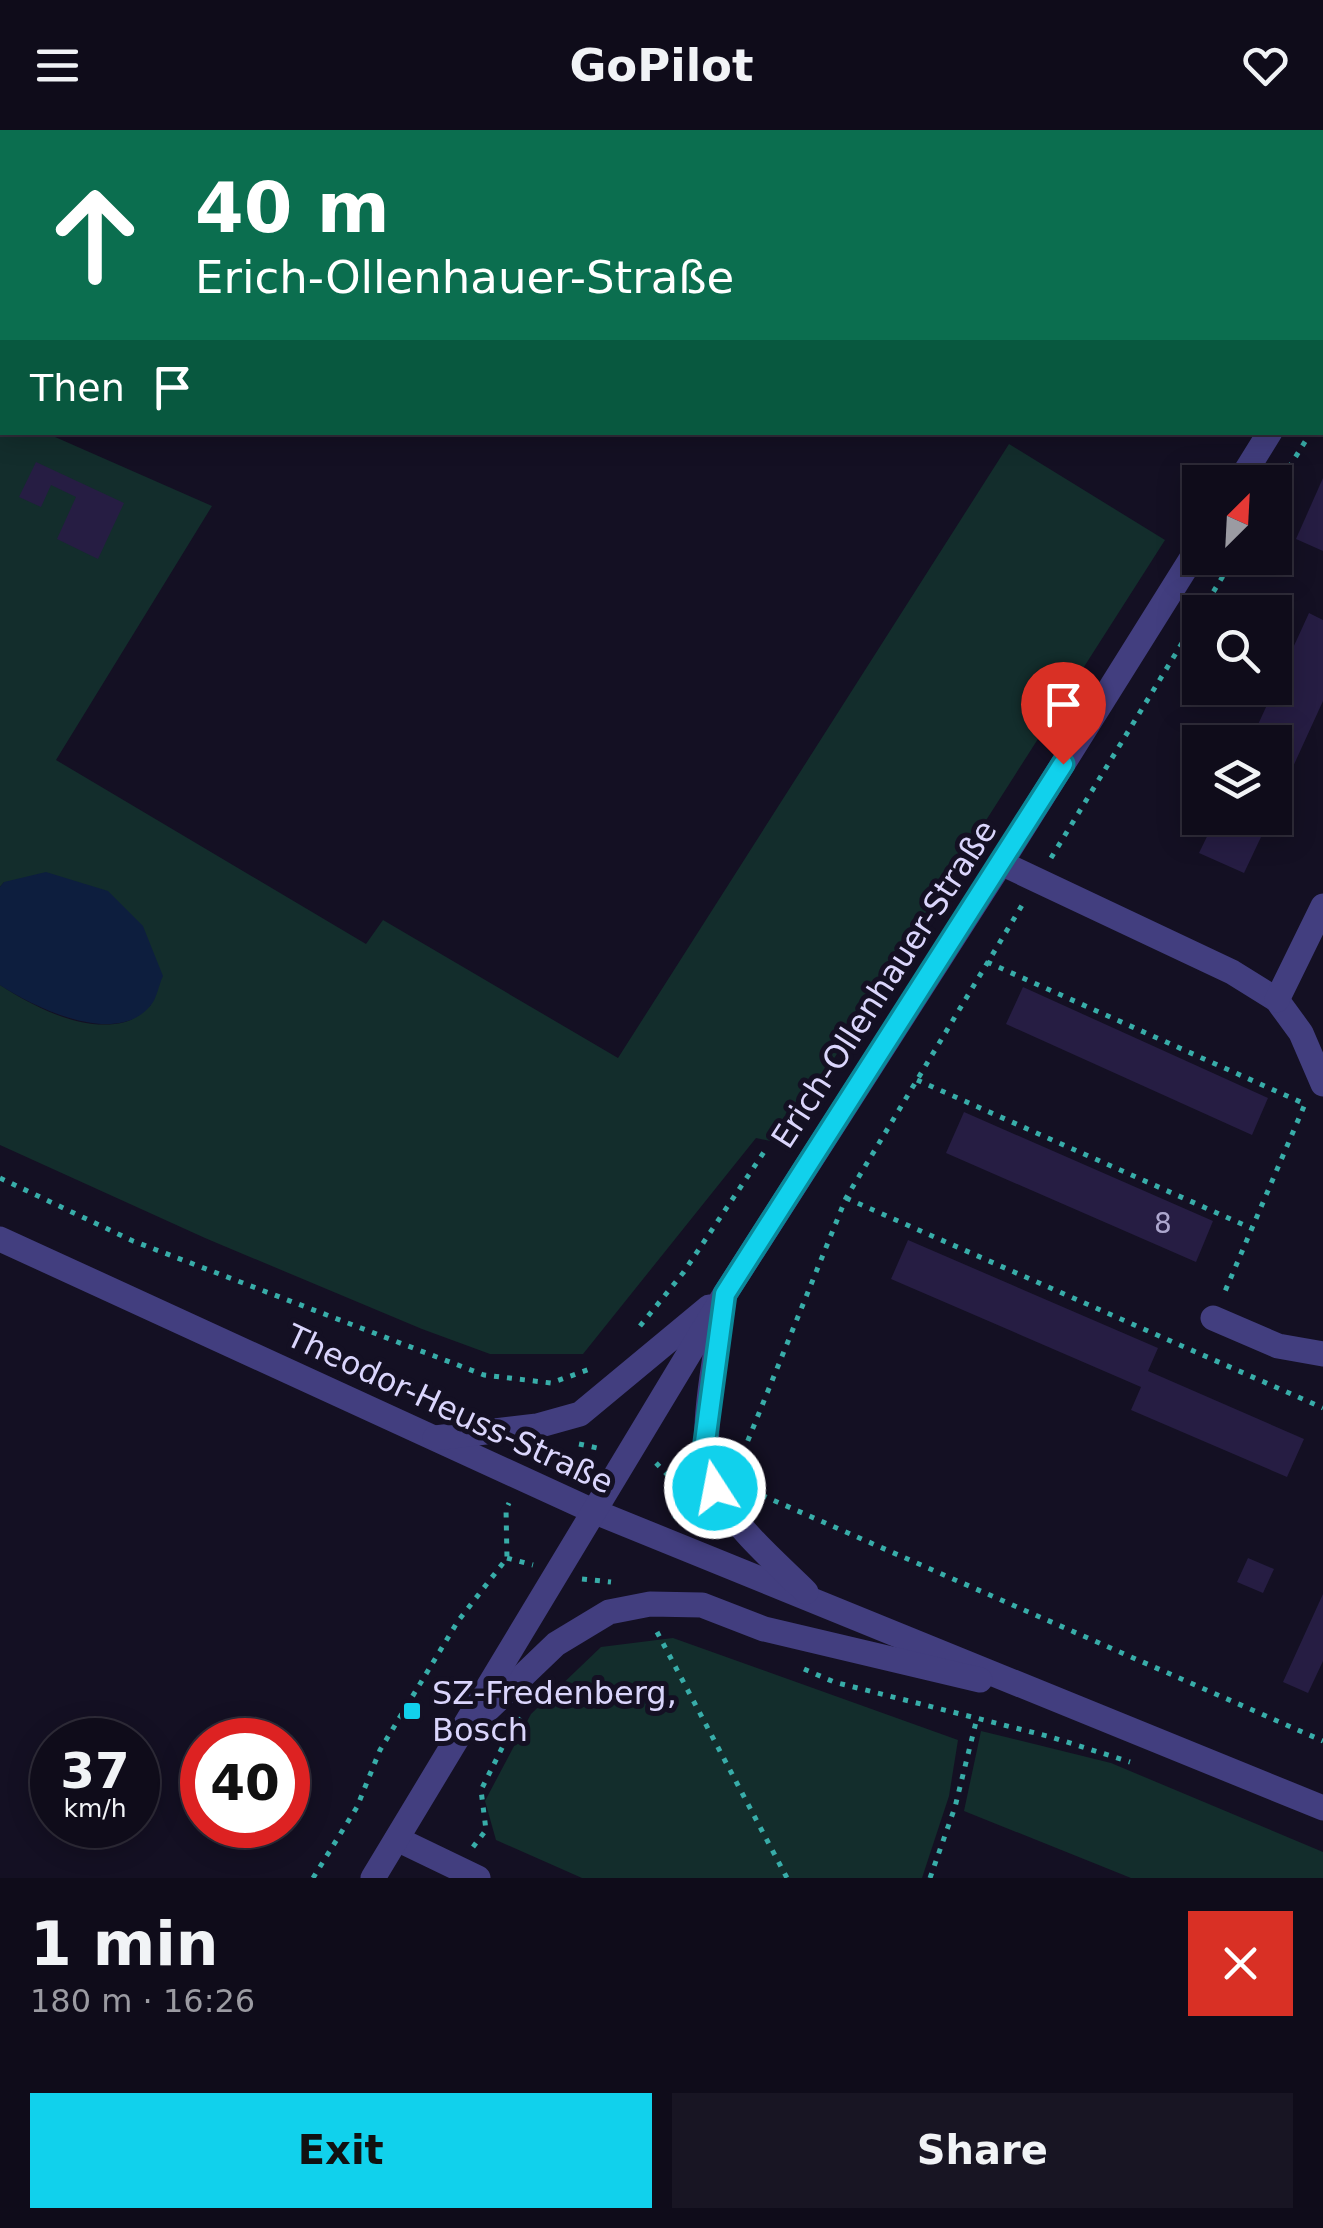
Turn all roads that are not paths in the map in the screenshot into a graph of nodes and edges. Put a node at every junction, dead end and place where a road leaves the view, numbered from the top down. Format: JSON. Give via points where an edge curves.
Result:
{"nodes":[{"id":1,"x":1268,"y":435,"type":"edge"},
{"id":2,"x":1250,"y":465,"type":"edge"},
{"id":3,"x":1182,"y":574,"type":"edge"},
{"id":4,"x":1002,"y":864,"type":"junction"},
{"id":5,"x":1323,"y":906,"type":"edge"},
{"id":6,"x":1276,"y":1000,"type":"junction"},
{"id":7,"x":1323,"y":1084,"type":"edge"},
{"id":8,"x":0,"y":1239,"type":"edge"},
{"id":9,"x":725,"y":1294,"type":"junction"},
{"id":10,"x":1213,"y":1318,"type":"road end"},
{"id":11,"x":1323,"y":1354,"type":"edge"},
{"id":12,"x":435,"y":1438,"type":"junction"},
{"id":13,"x":593,"y":1510,"type":"junction"},
{"id":14,"x":814,"y":1600,"type":"junction"},
{"id":15,"x":1062,"y":1699,"type":"junction"},
{"id":16,"x":458,"y":1738,"type":"junction"},
{"id":17,"x":1323,"y":1808,"type":"edge"},
{"id":18,"x":397,"y":1840,"type":"junction"},
{"id":19,"x":467,"y":1874,"type":"edge"},
{"id":20,"x":373,"y":1878,"type":"edge"}],
"edges":[{"from":1,"to":2,"type":"street"},
{"from":3,"to":4,"type":"street","name":"Erich-Ollenhauer-Straße"},
{"from":4,"to":6,"type":"street","via":[[1232,972]]},
{"from":4,"to":9,"type":"street","name":"Erich-Ollenhauer-Straße"},
{"from":5,"to":6,"type":"street"},
{"from":6,"to":7,"type":"street","via":[[1301,1033]]},
{"from":8,"to":12,"type":"street","name":"Theodor-Heuss-Straße"},
{"from":9,"to":12,"type":"street","via":[[580,1414]]},
{"from":9,"to":13,"type":"street","name":"Erich-Ollenhauer-Straße"},
{"from":9,"to":14,"type":"street","via":[[705,1442],[715,1488],[745,1530]]},
{"from":10,"to":11,"type":"street","via":[[1278,1346]]},
{"from":12,"to":13,"type":"street","name":"Theodor-Heuss-Straße"},
{"from":13,"to":14,"type":"street","name":"Theodor-Heuss-Straße"},
{"from":13,"to":16,"type":"street","name":"Erich-Ollenhauer-Straße"},
{"from":14,"to":15,"type":"street","name":"Theodor-Heuss-Straße"},
{"from":15,"to":16,"type":"street","via":[[764,1629],[702,1606],[650,1604],[609,1612],[556,1644]]},
{"from":15,"to":17,"type":"street","name":"Theodor-Heuss-Straße"},
{"from":16,"to":18,"type":"street","name":"Erich-Ollenhauer-Straße"},
{"from":18,"to":19,"type":"street"},
{"from":18,"to":20,"type":"street","name":"Erich-Ollenhauer-Straße"}]}
